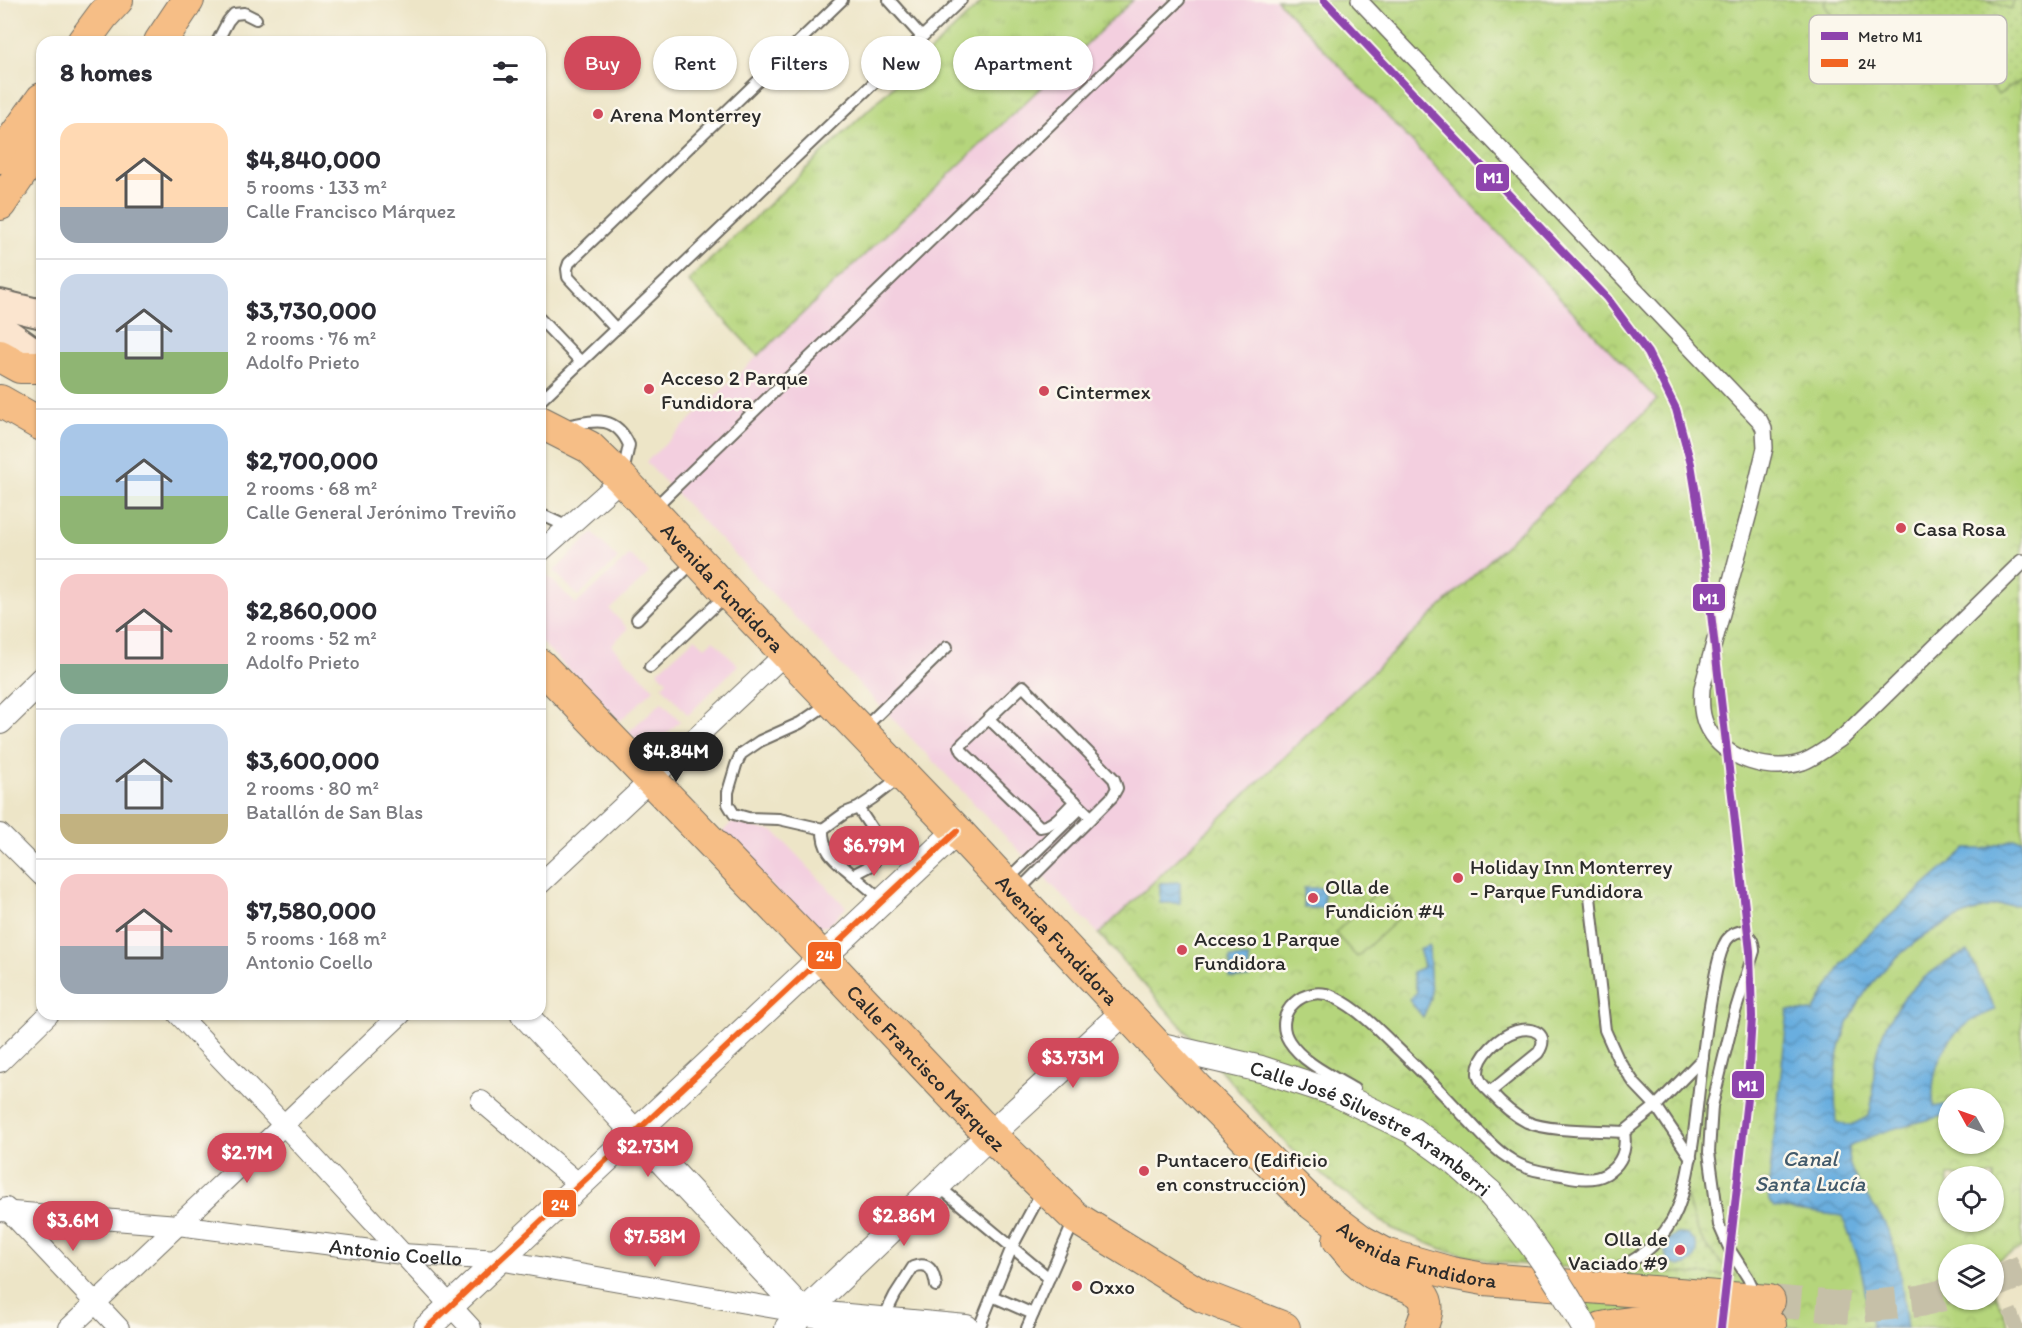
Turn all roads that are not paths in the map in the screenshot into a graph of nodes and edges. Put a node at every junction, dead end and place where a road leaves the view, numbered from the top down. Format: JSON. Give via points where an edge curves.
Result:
{"nodes":[{"id":1,"x":117,"y":0,"type":"edge"},
{"id":2,"x":139,"y":0,"type":"edge"},
{"id":3,"x":188,"y":0,"type":"edge"},
{"id":4,"x":842,"y":0,"type":"edge"},
{"id":5,"x":889,"y":0,"type":"edge"},
{"id":6,"x":952,"y":0,"type":"edge"},
{"id":7,"x":961,"y":0,"type":"edge"},
{"id":8,"x":1179,"y":0,"type":"edge"},
{"id":9,"x":1359,"y":0,"type":"edge"},
{"id":10,"x":256,"y":19,"type":"dead end"},
{"id":11,"x":87,"y":36,"type":"edge"},
{"id":12,"x":115,"y":36,"type":"edge"},
{"id":13,"x":164,"y":36,"type":"edge"},
{"id":14,"x":220,"y":36,"type":"edge"},
{"id":15,"x":921,"y":36,"type":"edge"},
{"id":16,"x":923,"y":36,"type":"edge"},
{"id":17,"x":923,"y":36,"type":"edge"},
{"id":18,"x":866,"y":90,"type":"edge"},
{"id":19,"x":36,"y":107,"type":"edge"},
{"id":20,"x":36,"y":151,"type":"edge"},
{"id":21,"x":0,"y":157,"type":"edge"},
{"id":22,"x":0,"y":204,"type":"edge"},
{"id":23,"x":0,"y":304,"type":"edge"},
{"id":24,"x":36,"y":313,"type":"edge"},
{"id":25,"x":546,"y":325,"type":"edge"},
{"id":26,"x":0,"y":328,"type":"edge"},
{"id":27,"x":616,"y":329,"type":"junction"},
{"id":28,"x":36,"y":354,"type":"edge"},
{"id":29,"x":0,"y":356,"type":"edge"},
{"id":30,"x":581,"y":362,"type":"junction"},
{"id":31,"x":36,"y":368,"type":"edge"},
{"id":32,"x":0,"y":401,"type":"edge"},
{"id":33,"x":546,"y":414,"type":"edge"},
{"id":34,"x":546,"y":418,"type":"edge"},
{"id":35,"x":36,"y":422,"type":"edge"},
{"id":36,"x":622,"y":479,"type":"junction"},
{"id":37,"x":652,"y":511,"type":"junction"},
{"id":38,"x":546,"y":517,"type":"edge"},
{"id":39,"x":568,"y":527,"type":"junction"},
{"id":40,"x":546,"y":547,"type":"edge"},
{"id":41,"x":697,"y":559,"type":"junction"},
{"id":42,"x":2022,"y":562,"type":"edge"},
{"id":43,"x":728,"y":593,"type":"junction"},
{"id":44,"x":637,"y":619,"type":"dead end"},
{"id":45,"x":947,"y":647,"type":"dead end"},
{"id":46,"x":786,"y":653,"type":"junction"},
{"id":47,"x":650,"y":667,"type":"dead end"},
{"id":48,"x":546,"y":671,"type":"edge"},
{"id":49,"x":36,"y":686,"type":"edge"},
{"id":50,"x":832,"y":701,"type":"junction"},
{"id":51,"x":989,"y":719,"type":"junction"},
{"id":52,"x":0,"y":721,"type":"edge"},
{"id":53,"x":861,"y":731,"type":"junction"},
{"id":54,"x":903,"y":775,"type":"junction"},
{"id":55,"x":651,"y":781,"type":"junction"},
{"id":56,"x":1078,"y":805,"type":"junction"},
{"id":57,"x":858,"y":808,"type":"junction"},
{"id":58,"x":1091,"y":818,"type":"junction"},
{"id":59,"x":823,"y":829,"type":"junction"},
{"id":60,"x":957,"y":831,"type":"junction"},
{"id":61,"x":0,"y":834,"type":"edge"},
{"id":62,"x":36,"y":870,"type":"edge"},
{"id":63,"x":853,"y":875,"type":"junction"},
{"id":64,"x":546,"y":878,"type":"edge"},
{"id":65,"x":1010,"y":888,"type":"junction"},
{"id":66,"x":1590,"y":897,"type":"dead end"},
{"id":67,"x":882,"y":900,"type":"junction"},
{"id":68,"x":821,"y":956,"type":"junction"},
{"id":69,"x":1125,"y":1011,"type":"junction"},
{"id":70,"x":43,"y":1020,"type":"edge"},
{"id":71,"x":184,"y":1020,"type":"edge"},
{"id":72,"x":395,"y":1020,"type":"edge"},
{"id":73,"x":530,"y":1020,"type":"edge"},
{"id":74,"x":1157,"y":1045,"type":"junction"},
{"id":75,"x":1703,"y":1058,"type":"junction"},
{"id":76,"x":0,"y":1062,"type":"edge"},
{"id":77,"x":1490,"y":1092,"type":"junction"},
{"id":78,"x":481,"y":1101,"type":"dead end"},
{"id":79,"x":1656,"y":1106,"type":"junction"},
{"id":80,"x":283,"y":1124,"type":"junction"},
{"id":81,"x":1413,"y":1131,"type":"junction"},
{"id":82,"x":635,"y":1132,"type":"junction"},
{"id":83,"x":1624,"y":1132,"type":"junction"},
{"id":84,"x":990,"y":1134,"type":"junction"},
{"id":85,"x":1691,"y":1158,"type":"junction"},
{"id":86,"x":579,"y":1184,"type":"junction"},
{"id":87,"x":937,"y":1185,"type":"junction"},
{"id":88,"x":1044,"y":1188,"type":"junction"},
{"id":89,"x":1310,"y":1202,"type":"junction"},
{"id":90,"x":3,"y":1208,"type":"edge"},
{"id":91,"x":1076,"y":1218,"type":"junction"},
{"id":92,"x":178,"y":1225,"type":"junction"},
{"id":93,"x":1012,"y":1247,"type":"junction"},
{"id":94,"x":402,"y":1254,"type":"junction"},
{"id":95,"x":499,"y":1260,"type":"junction"},
{"id":96,"x":1049,"y":1278,"type":"junction"},
{"id":97,"x":1578,"y":1285,"type":"junction"},
{"id":98,"x":936,"y":1286,"type":"dead end"},
{"id":99,"x":992,"y":1296,"type":"junction"},
{"id":100,"x":96,"y":1303,"type":"junction"},
{"id":101,"x":451,"y":1305,"type":"junction"},
{"id":102,"x":1766,"y":1309,"type":"junction"},
{"id":103,"x":1033,"y":1314,"type":"junction"},
{"id":104,"x":796,"y":1320,"type":"edge"},
{"id":105,"x":856,"y":1323,"type":"edge"},
{"id":106,"x":885,"y":1323,"type":"edge"},
{"id":107,"x":918,"y":1325,"type":"edge"},
{"id":108,"x":69,"y":1328,"type":"edge"},
{"id":109,"x":119,"y":1328,"type":"edge"},
{"id":110,"x":427,"y":1328,"type":"edge"},
{"id":111,"x":471,"y":1328,"type":"edge"},
{"id":112,"x":966,"y":1328,"type":"edge"},
{"id":113,"x":979,"y":1328,"type":"edge"},
{"id":114,"x":1027,"y":1328,"type":"edge"},
{"id":115,"x":1284,"y":1328,"type":"edge"},
{"id":116,"x":1421,"y":1328,"type":"edge"},
{"id":117,"x":1585,"y":1328,"type":"edge"},
{"id":118,"x":1602,"y":1328,"type":"edge"}],
"edges":[{"from":1,"to":11,"type":"main road"},
{"from":2,"to":12,"type":"main road"},
{"from":3,"to":13,"type":"main road"},
{"from":4,"to":27,"type":"lane","via":[[569,262],[568,278]]},
{"from":5,"to":15,"type":"lane"},
{"from":6,"to":16,"type":"lane"},
{"from":7,"to":17,"type":"lane"},
{"from":8,"to":37,"type":"lane"},
{"from":9,"to":42,"type":"street","via":[[1764,429],[1765,448],[1702,688],[1704,718],[1719,743],[1734,755],[1768,766],[1802,762],[1817,755],[1843,737]]},
{"from":10,"to":14,"type":"lane","via":[[244,13],[234,14]]},
{"from":18,"to":27,"type":"lane"},
{"from":19,"to":21,"type":"main road"},
{"from":20,"to":22,"type":"main road"},
{"from":23,"to":24,"type":"main road"},
{"from":25,"to":30,"type":"lane"},
{"from":26,"to":28,"type":"main road"},
{"from":27,"to":30,"type":"lane"},
{"from":29,"to":31,"type":"main road","via":[[20,367]]},
{"from":30,"to":33,"type":"lane"},
{"from":32,"to":35,"type":"main road"},
{"from":34,"to":36,"type":"main road","name":"Avenida Fundidora","via":[[589,447]]},
{"from":36,"to":37,"type":"main road","name":"Avenida Fundidora"},
{"from":36,"to":39,"type":"street"},
{"from":37,"to":41,"type":"main road","name":"Avenida Fundidora"},
{"from":38,"to":39,"type":"lane"},
{"from":39,"to":40,"type":"street"},
{"from":41,"to":43,"type":"main road","name":"Avenida Fundidora"},
{"from":41,"to":44,"type":"lane"},
{"from":43,"to":46,"type":"main road","name":"Avenida Fundidora"},
{"from":43,"to":47,"type":"lane"},
{"from":45,"to":53,"type":"lane"},
{"from":46,"to":50,"type":"main road","name":"Avenida Fundidora"},
{"from":46,"to":55,"type":"street"},
{"from":48,"to":55,"type":"main road","name":"Calle Francisco Márquez"},
{"from":49,"to":52,"type":"street"},
{"from":50,"to":53,"type":"main road","name":"Avenida Fundidora"},
{"from":50,"to":59,"type":"lane","via":[[741,754],[728,792],[728,804],[734,814]]},
{"from":51,"to":56,"type":"lane"},
{"from":51,"to":56,"type":"lane","via":[[960,746],[962,751],[1035,823],[1047,826]]},
{"from":51,"to":58,"type":"lane","via":[[1023,686],[1114,779],[1117,788],[1112,797]]},
{"from":53,"to":54,"type":"main road","name":"Avenida Fundidora"},
{"from":54,"to":57,"type":"lane"},
{"from":54,"to":60,"type":"main road","name":"Avenida Fundidora"},
{"from":55,"to":64,"type":"street"},
{"from":55,"to":68,"type":"main road","name":"Calle Francisco Márquez"},
{"from":56,"to":58,"type":"lane"},
{"from":56,"to":65,"type":"lane"},
{"from":57,"to":59,"type":"lane"},
{"from":57,"to":63,"type":"lane","via":[[883,848],[872,865]]},
{"from":58,"to":65,"type":"lane"},
{"from":59,"to":63,"type":"lane","via":[[823,841],[829,852]]},
{"from":60,"to":65,"type":"main road","name":"Avenida Fundidora"},
{"from":60,"to":67,"type":"street"},
{"from":61,"to":62,"type":"street"},
{"from":63,"to":67,"type":"lane"},
{"from":65,"to":69,"type":"main road","name":"Avenida Fundidora"},
{"from":66,"to":79,"type":"lane","via":[[1605,1030],[1618,1059]]},
{"from":67,"to":68,"type":"street"},
{"from":68,"to":82,"type":"street"},
{"from":68,"to":84,"type":"main road","name":"Calle Francisco Márquez"},
{"from":69,"to":74,"type":"main road","name":"Avenida Fundidora"},
{"from":69,"to":84,"type":"street"},
{"from":70,"to":76,"type":"street"},
{"from":71,"to":80,"type":"street"},
{"from":72,"to":80,"type":"street"},
{"from":73,"to":82,"type":"street"},
{"from":74,"to":81,"type":"street","name":"Calle José Silvestre Aramberri","via":[[1261,1069],[1335,1093]]},
{"from":74,"to":89,"type":"main road","name":"Avenida Fundidora"},
{"from":75,"to":79,"type":"lane"},
{"from":75,"to":85,"type":"lane"},
{"from":75,"to":102,"type":"lane","via":[[1719,958],[1729,937],[1741,931],[1751,938],[1754,951],[1712,1106],[1709,1152],[1719,1225]]},
{"from":77,"to":77,"type":"lane","via":[[1480,1082],[1478,1073],[1485,1054],[1515,1031],[1538,1032],[1543,1045],[1538,1053]]},
{"from":77,"to":83,"type":"lane","via":[[1513,1113],[1542,1127]]},
{"from":78,"to":86,"type":"street"},
{"from":79,"to":83,"type":"lane"},
{"from":79,"to":85,"type":"lane"},
{"from":80,"to":92,"type":"street"},
{"from":80,"to":94,"type":"street"},
{"from":81,"to":83,"type":"lane","via":[[1302,1056],[1285,1034],[1284,1020],[1297,999],[1309,993],[1323,993],[1367,1018],[1492,1145],[1528,1169],[1576,1178],[1603,1175],[1621,1160],[1625,1151]]},
{"from":81,"to":117,"type":"street","name":"Calle José Silvestre Aramberri","bridge":true,"via":[[1453,1160],[1517,1222],[1558,1280]]},
{"from":82,"to":86,"type":"street"},
{"from":82,"to":104,"type":"street"},
{"from":84,"to":87,"type":"street"},
{"from":84,"to":88,"type":"main road","name":"Calle Francisco Márquez"},
{"from":85,"to":97,"type":"lane","via":[[1677,1210],[1655,1243],[1620,1269]]},
{"from":86,"to":95,"type":"street"},
{"from":87,"to":93,"type":"lane"},
{"from":87,"to":104,"type":"street"},
{"from":88,"to":91,"type":"main road","name":"Calle Francisco Márquez"},
{"from":88,"to":93,"type":"lane"},
{"from":89,"to":97,"type":"main road","name":"Avenida Fundidora","via":[[1385,1254],[1484,1279]]},
{"from":89,"to":116,"type":"main road","via":[[1357,1263],[1376,1275],[1414,1287],[1424,1298],[1427,1315]]},
{"from":90,"to":92,"type":"street","name":"Antonio Coello"},
{"from":90,"to":100,"type":"street"},
{"from":91,"to":96,"type":"lane"},
{"from":91,"to":115,"type":"main road","name":"Calle Francisco Márquez","via":[[1202,1296]]},
{"from":92,"to":94,"type":"street","name":"Antonio Coello"},
{"from":92,"to":100,"type":"street"},
{"from":93,"to":96,"type":"lane"},
{"from":93,"to":99,"type":"lane"},
{"from":94,"to":95,"type":"street","name":"Antonio Coello"},
{"from":94,"to":101,"type":"street"},
{"from":95,"to":101,"type":"street"},
{"from":95,"to":104,"type":"street","name":"Antonio Coello"},
{"from":96,"to":103,"type":"lane"},
{"from":97,"to":102,"type":"main road","name":"Avenida Fundidora"},
{"from":98,"to":106,"type":"lane","via":[[931,1268],[913,1267],[895,1294]]},
{"from":99,"to":103,"type":"lane"},
{"from":99,"to":113,"type":"lane"},
{"from":100,"to":108,"type":"street"},
{"from":100,"to":109,"type":"street"},
{"from":101,"to":110,"type":"street"},
{"from":101,"to":111,"type":"street"},
{"from":102,"to":118,"type":"main road","via":[[1685,1322],[1620,1323]]},
{"from":103,"to":114,"type":"lane"},
{"from":104,"to":105,"type":"street","name":"Antonio Coello"},
{"from":105,"to":106,"type":"street","name":"Antonio Coello"},
{"from":106,"to":107,"type":"street","name":"Antonio Coello"},
{"from":107,"to":112,"type":"street","name":"Antonio Coello"}]}
